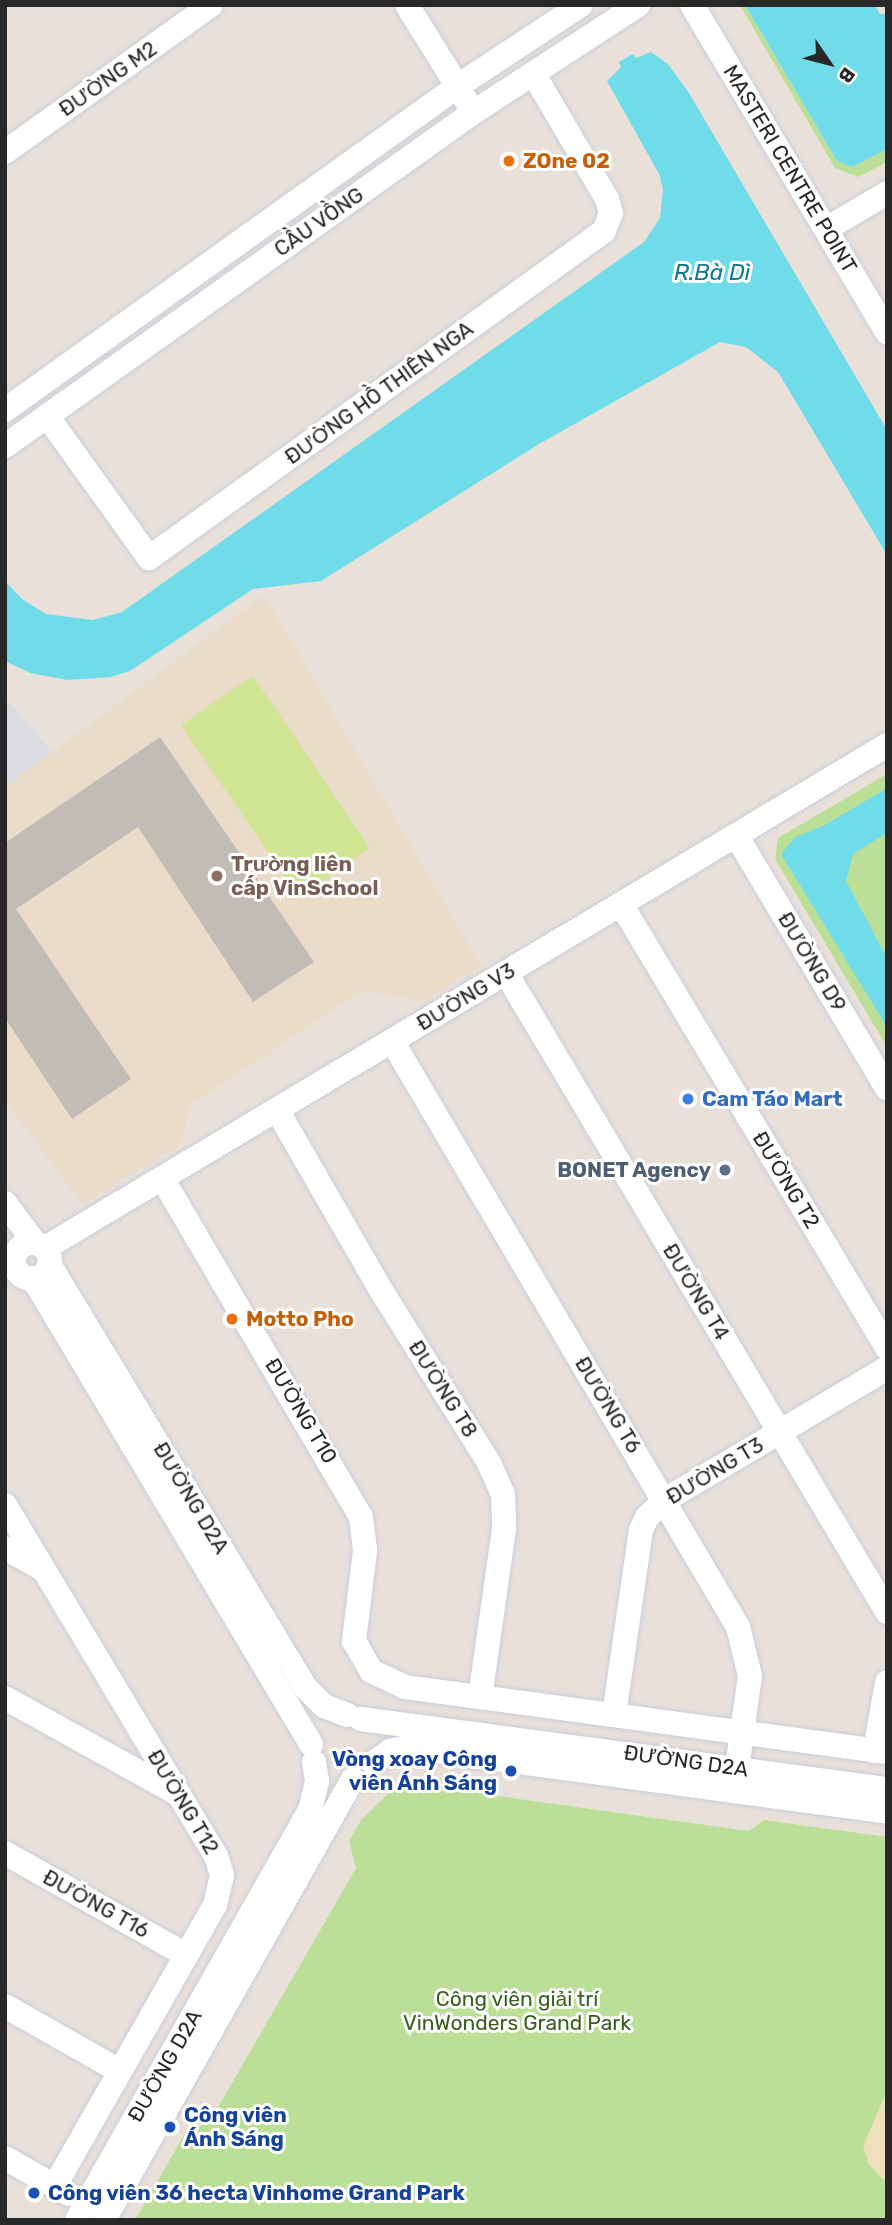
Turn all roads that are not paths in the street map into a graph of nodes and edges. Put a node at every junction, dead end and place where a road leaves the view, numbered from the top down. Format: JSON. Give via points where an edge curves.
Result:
{"nodes":[{"id":1,"x":211,"y":5,"type":"edge"},
{"id":2,"x":407,"y":5,"type":"edge"},
{"id":3,"x":581,"y":5,"type":"edge"},
{"id":4,"x":638,"y":5,"type":"edge"},
{"id":5,"x":692,"y":5,"type":"edge"},
{"id":6,"x":533,"y":73,"type":"junction"},
{"id":7,"x":458,"y":86,"type":"junction"},
{"id":8,"x":474,"y":112,"type":"junction"},
{"id":9,"x":5,"y":152,"type":"edge"},
{"id":10,"x":887,"y":193,"type":"edge"},
{"id":11,"x":826,"y":229,"type":"junction"},
{"id":12,"x":887,"y":332,"type":"edge"},
{"id":13,"x":5,"y":410,"type":"edge"},
{"id":14,"x":47,"y":416,"type":"junction"},
{"id":15,"x":5,"y":446,"type":"edge"},
{"id":16,"x":887,"y":745,"type":"edge"},
{"id":17,"x":736,"y":835,"type":"junction"},
{"id":18,"x":621,"y":904,"type":"junction"},
{"id":19,"x":506,"y":973,"type":"junction"},
{"id":20,"x":392,"y":1041,"type":"junction"},
{"id":21,"x":887,"y":1088,"type":"edge"},
{"id":22,"x":277,"y":1110,"type":"junction"},
{"id":23,"x":162,"y":1178,"type":"junction"},
{"id":24,"x":5,"y":1203,"type":"edge"},
{"id":25,"x":26,"y":1259,"type":"edge"},
{"id":26,"x":887,"y":1348,"type":"edge"},
{"id":27,"x":887,"y":1368,"type":"edge"},
{"id":28,"x":780,"y":1432,"type":"junction"},
{"id":29,"x":665,"y":1500,"type":"junction"},
{"id":30,"x":5,"y":1505,"type":"edge"},
{"id":31,"x":5,"y":1548,"type":"edge"},
{"id":32,"x":44,"y":1570,"type":"junction"},
{"id":33,"x":887,"y":1612,"type":"edge"},
{"id":34,"x":887,"y":1682,"type":"edge"},
{"id":35,"x":480,"y":1697,"type":"junction"},
{"id":36,"x":5,"y":1698,"type":"edge"},
{"id":37,"x":614,"y":1715,"type":"junction"},
{"id":38,"x":354,"y":1717,"type":"junction"},
{"id":39,"x":743,"y":1733,"type":"junction"},
{"id":40,"x":881,"y":1751,"type":"edge"},
{"id":41,"x":313,"y":1753,"type":"junction"},
{"id":42,"x":373,"y":1763,"type":"junction"},
{"id":43,"x":353,"y":1779,"type":"junction"},
{"id":44,"x":736,"y":1780,"type":"junction"},
{"id":45,"x":887,"y":1789,"type":"edge"},
{"id":46,"x":179,"y":1795,"type":"junction"},
{"id":47,"x":887,"y":1811,"type":"edge"},
{"id":48,"x":5,"y":1853,"type":"edge"},
{"id":49,"x":186,"y":1955,"type":"junction"},
{"id":50,"x":5,"y":2006,"type":"edge"},
{"id":51,"x":121,"y":2071,"type":"junction"},
{"id":52,"x":5,"y":2158,"type":"edge"},
{"id":53,"x":55,"y":2186,"type":"junction"},
{"id":54,"x":93,"y":2215,"type":"edge"}],
"edges":[{"from":1,"to":9,"type":"street","name":"ĐƯỜNG M2"},
{"from":2,"to":7,"type":"street"},
{"from":3,"to":7,"type":"street","name":"CẦU VỒNG"},
{"from":4,"to":6,"type":"street","name":"CẦU VỒNG"},
{"from":5,"to":11,"type":"street","name":"MASTERI CENTRE POINT"},
{"from":6,"to":8,"type":"street","name":"CẦU VỒNG"},
{"from":6,"to":14,"type":"street","name":"ĐƯỜNG HỒ THIÊN NGA","via":[[607,199],[611,213],[604,231],[149,558]]},
{"from":7,"to":8,"type":"street"},
{"from":7,"to":13,"type":"street","name":"CẦU VỒNG"},
{"from":8,"to":14,"type":"street","name":"CẦU VỒNG"},
{"from":10,"to":11,"type":"street"},
{"from":11,"to":12,"type":"street","name":"MASTERI CENTRE POINT"},
{"from":14,"to":15,"type":"street","name":"CẦU VỒNG"},
{"from":16,"to":17,"type":"street","name":"ĐƯỜNG V3"},
{"from":17,"to":18,"type":"street","name":"ĐƯỜNG V3"},
{"from":17,"to":21,"type":"street","name":"ĐƯỜNG D9"},
{"from":18,"to":19,"type":"street","name":"ĐƯỜNG V3"},
{"from":18,"to":26,"type":"street","name":"ĐƯỜNG T2"},
{"from":19,"to":20,"type":"street","name":"ĐƯỜNG V3"},
{"from":19,"to":28,"type":"street","name":"ĐƯỜNG T4"},
{"from":20,"to":22,"type":"street","name":"ĐƯỜNG V3"},
{"from":20,"to":29,"type":"street","name":"ĐƯỜNG T6"},
{"from":22,"to":23,"type":"street","name":"ĐƯỜNG V3"},
{"from":22,"to":35,"type":"street","name":"ĐƯỜNG T8","via":[[384,1295],[489,1463],[503,1494],[504,1529]]},
{"from":23,"to":25,"type":"street","name":"ĐƯỜNG V3"},
{"from":23,"to":35,"type":"street","name":"ĐƯỜNG T10","via":[[361,1517],[365,1551],[354,1630],[364,1663],[393,1684]]},
{"from":24,"to":25,"type":"street","name":"ĐƯỜNG D2A"},
{"from":25,"to":38,"type":"street","name":"ĐƯỜNG D2A","via":[[305,1687],[324,1706]]},
{"from":25,"to":41,"type":"street","name":"ĐƯỜNG D2A"},
{"from":27,"to":28,"type":"street","name":"ĐƯỜNG T3"},
{"from":28,"to":29,"type":"street","name":"ĐƯỜNG T3"},
{"from":28,"to":33,"type":"street","name":"ĐƯỜNG T4"},
{"from":29,"to":37,"type":"street","name":"ĐƯỜNG T3","via":[[641,1530]]},
{"from":29,"to":39,"type":"street","name":"ĐƯỜNG T6","via":[[745,1644],[750,1676]]},
{"from":30,"to":32,"type":"street","name":"ĐƯỜNG T12"},
{"from":31,"to":32,"type":"street","name":"ĐƯỜNG T12"},
{"from":32,"to":46,"type":"street","name":"ĐƯỜNG T12"},
{"from":34,"to":40,"type":"street"},
{"from":35,"to":37,"type":"street"},
{"from":36,"to":46,"type":"street"},
{"from":37,"to":39,"type":"street"},
{"from":38,"to":41,"type":"street","via":[[326,1720]]},
{"from":38,"to":42,"type":"street","via":[[375,1736]]},
{"from":38,"to":44,"type":"street","name":"ĐƯỜNG D2A"},
{"from":39,"to":40,"type":"street"},
{"from":39,"to":44,"type":"street","name":"ĐƯỜNG T6"},
{"from":41,"to":43,"type":"street","via":[[333,1779]]},
{"from":41,"to":54,"type":"street","name":"ĐƯỜNG D2A","via":[[317,1781],[312,1806]]},
{"from":42,"to":43,"type":"street"},
{"from":42,"to":44,"type":"street","name":"ĐƯỜNG D2A","via":[[390,1751],[408,1747]]},
{"from":43,"to":54,"type":"street","name":"ĐƯỜNG D2A"},
{"from":44,"to":45,"type":"street","name":"ĐƯỜNG D2A"},
{"from":44,"to":47,"type":"street","name":"ĐƯỜNG D2A"},
{"from":46,"to":49,"type":"street","name":"ĐƯỜNG T12","via":[[222,1875],[219,1895]]},
{"from":48,"to":49,"type":"street","name":"ĐƯỜNG T16"},
{"from":49,"to":51,"type":"street","name":"ĐƯỜNG T12"},
{"from":50,"to":51,"type":"street"},
{"from":51,"to":53,"type":"street","name":"ĐƯỜNG T12"},
{"from":52,"to":53,"type":"street"},
{"from":53,"to":54,"type":"street"}]}
